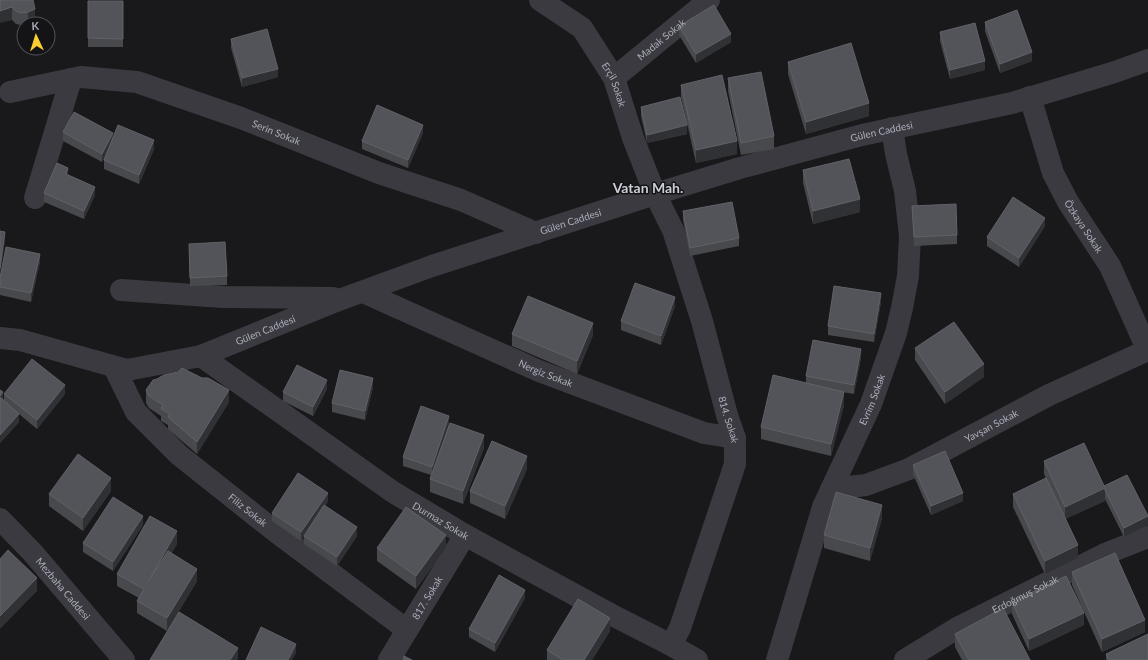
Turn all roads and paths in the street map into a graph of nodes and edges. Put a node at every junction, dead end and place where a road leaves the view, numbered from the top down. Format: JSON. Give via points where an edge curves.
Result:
{"nodes":[{"id":1,"x":540,"y":0,"type":"edge"},
{"id":2,"x":709,"y":0,"type":"edge"},
{"id":3,"x":1148,"y":60,"type":"edge"},
{"id":4,"x":614,"y":78,"type":"junction"},
{"id":5,"x":71,"y":79,"type":"junction"},
{"id":6,"x":10,"y":92,"type":"dead end"},
{"id":7,"x":1030,"y":97,"type":"junction"},
{"id":8,"x":892,"y":128,"type":"junction"},
{"id":9,"x":655,"y":194,"type":"junction"},
{"id":10,"x":35,"y":198,"type":"dead end"},
{"id":11,"x":536,"y":232,"type":"junction"},
{"id":12,"x":122,"y":290,"type":"dead end"},
{"id":13,"x":354,"y":295,"type":"junction"},
{"id":14,"x":0,"y":338,"type":"edge"},
{"id":15,"x":1148,"y":351,"type":"edge"},
{"id":16,"x":201,"y":356,"type":"junction"},
{"id":17,"x":114,"y":367,"type":"junction"},
{"id":18,"x":735,"y":438,"type":"junction"},
{"id":19,"x":831,"y":489,"type":"junction"},
{"id":20,"x":0,"y":519,"type":"edge"},
{"id":21,"x":465,"y":535,"type":"junction"},
{"id":22,"x":1148,"y":537,"type":"edge"},
{"id":23,"x":408,"y":630,"type":"junction"},
{"id":24,"x":671,"y":645,"type":"junction"},
{"id":25,"x":124,"y":660,"type":"edge"},
{"id":26,"x":390,"y":660,"type":"edge"},
{"id":27,"x":697,"y":660,"type":"edge"},
{"id":28,"x":778,"y":660,"type":"edge"},
{"id":29,"x":905,"y":660,"type":"edge"}],
"edges":[{"from":1,"to":4,"type":"street","name":"Erçil Sokak","via":[[582,28]]},
{"from":2,"to":4,"type":"street","name":"Madak Sokak"},
{"from":3,"to":7,"type":"street","name":"Gülen Caddesi"},
{"from":4,"to":9,"type":"street","name":"Erçil Sokak","via":[[633,138]]},
{"from":5,"to":6,"type":"street","name":"Serin Sokak"},
{"from":5,"to":10,"type":"street"},
{"from":5,"to":11,"type":"street","name":"Serin Sokak","via":[[81,77],[137,82],[241,118],[379,173],[461,200]]},
{"from":7,"to":8,"type":"street","name":"Gülen Caddesi"},
{"from":7,"to":15,"type":"street","name":"Özkaya Sokak","via":[[1053,172],[1068,202],[1110,266]]},
{"from":8,"to":9,"type":"street","name":"Gülen Caddesi"},
{"from":8,"to":19,"type":"street","name":"Evrim Sokak","via":[[905,191],[910,236],[908,276],[896,333],[871,404]]},
{"from":9,"to":11,"type":"street","name":"Gülen Caddesi"},
{"from":9,"to":18,"type":"street","name":"814. Sokak","via":[[673,230]]},
{"from":11,"to":13,"type":"street","name":"Gülen Caddesi"},
{"from":12,"to":13,"type":"street","via":[[223,296]]},
{"from":13,"to":16,"type":"street","name":"Gülen Caddesi"},
{"from":13,"to":18,"type":"street","name":"Nergiz Sokak","via":[[539,371],[704,433]]},
{"from":14,"to":17,"type":"street","name":"Gülen Caddesi","via":[[20,340]]},
{"from":15,"to":19,"type":"street","name":"Yavşan Sokak","via":[[1049,395],[909,469],[866,485]]},
{"from":16,"to":17,"type":"street","name":"Gülen Caddesi","via":[[127,370]]},
{"from":16,"to":21,"type":"street","name":"Durmaz Sokak","via":[[393,492]]},
{"from":17,"to":23,"type":"street","name":"Filiz Sokak","via":[[136,412],[179,455],[276,532]]},
{"from":18,"to":24,"type":"street","name":"814. Sokak","via":[[735,464],[680,628]]},
{"from":19,"to":28,"type":"street","name":"Evrim Sokak","via":[[823,506]]},
{"from":20,"to":25,"type":"street","name":"Mezbaha Caddesi","via":[[13,547],[38,558]]},
{"from":21,"to":23,"type":"street","name":"817. Sokak"},
{"from":21,"to":24,"type":"street","name":"Durmaz Sokak"},
{"from":22,"to":29,"type":"street","name":"Erdoğmuş Sokak","via":[[1105,554],[959,627]]},
{"from":23,"to":26,"type":"street","name":"817. Sokak"},
{"from":24,"to":27,"type":"street","name":"Durmaz Sokak"}]}
